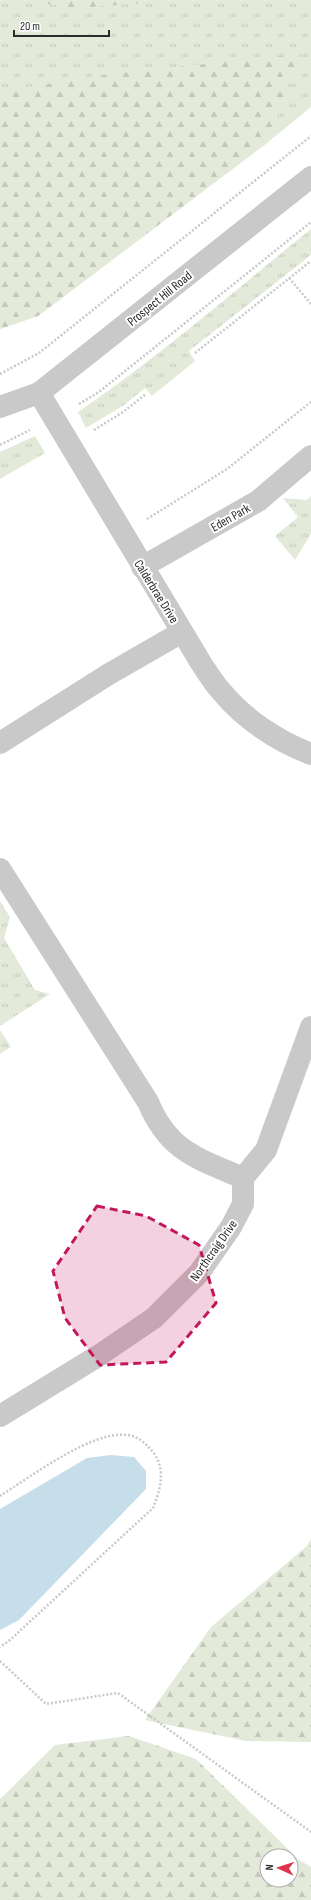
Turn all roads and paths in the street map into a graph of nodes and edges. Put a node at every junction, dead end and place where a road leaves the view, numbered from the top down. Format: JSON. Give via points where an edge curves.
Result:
{"nodes":[{"id":1,"x":311,"y":136,"type":"edge"},
{"id":2,"x":311,"y":177,"type":"edge"},
{"id":3,"x":311,"y":222,"type":"edge"},
{"id":4,"x":311,"y":261,"type":"edge"},
{"id":5,"x":289,"y":278,"type":"junction"},
{"id":6,"x":311,"y":304,"type":"edge"},
{"id":7,"x":195,"y":353,"type":"dead end"},
{"id":8,"x":0,"y":374,"type":"edge"},
{"id":9,"x":39,"y":393,"type":"junction"},
{"id":10,"x":146,"y":394,"type":"dead end"},
{"id":11,"x":311,"y":402,"type":"edge"},
{"id":12,"x":0,"y":407,"type":"edge"},
{"id":13,"x":54,"y":419,"type":"junction"},
{"id":14,"x":0,"y":445,"type":"edge"},
{"id":15,"x":69,"y":445,"type":"junction"},
{"id":16,"x":311,"y":456,"type":"edge"},
{"id":17,"x":122,"y":534,"type":"junction"},
{"id":18,"x":142,"y":567,"type":"junction"},
{"id":19,"x":182,"y":632,"type":"junction"},
{"id":20,"x":0,"y":742,"type":"edge"},
{"id":21,"x":311,"y":754,"type":"edge"},
{"id":22,"x":0,"y":869,"type":"edge"},
{"id":23,"x":311,"y":1027,"type":"edge"},
{"id":24,"x":243,"y":1178,"type":"junction"},
{"id":25,"x":0,"y":1416,"type":"edge"},
{"id":26,"x":0,"y":1496,"type":"edge"},
{"id":27,"x":0,"y":1647,"type":"edge"},
{"id":28,"x":0,"y":1661,"type":"edge"},
{"id":29,"x":311,"y":1832,"type":"edge"}],
"edges":[{"from":1,"to":8,"type":"path","via":[[39,353]]},
{"from":2,"to":9,"type":"street","name":"Prospect Hill Road"},
{"from":3,"to":13,"type":"path","via":[[99,392]]},
{"from":4,"to":5,"type":"path"},
{"from":5,"to":6,"type":"path"},
{"from":5,"to":7,"type":"path"},
{"from":9,"to":12,"type":"street","name":"Prospect Hill Road"},
{"from":9,"to":13,"type":"street","name":"Calderbrae Drive"},
{"from":10,"to":15,"type":"path","via":[[123,412]]},
{"from":11,"to":17,"type":"path","via":[[227,469]]},
{"from":13,"to":14,"type":"path"},
{"from":13,"to":15,"type":"street","name":"Calderbrae Drive"},
{"from":15,"to":17,"type":"street","name":"Calderbrae Drive"},
{"from":16,"to":18,"type":"street","name":"Eden Park","via":[[258,501]]},
{"from":17,"to":18,"type":"street","name":"Calderbrae Drive"},
{"from":18,"to":19,"type":"street","name":"Calderbrae Drive"},
{"from":19,"to":20,"type":"street"},
{"from":19,"to":21,"type":"street","name":"Calderbrae Drive","via":[[221,691],[251,719],[287,744]]},
{"from":22,"to":24,"type":"street","via":[[170,1139],[190,1154]]},
{"from":23,"to":24,"type":"street","via":[[266,1150]]},
{"from":24,"to":25,"type":"street","name":"Northcraig Drive","via":[[243,1204],[231,1227],[199,1273],[154,1318]]},
{"from":26,"to":27,"type":"path","via":[[64,1456],[94,1440],[111,1435],[128,1434],[143,1441],[156,1455],[161,1475],[161,1490],[153,1508]]},
{"from":28,"to":29,"type":"path","via":[[46,1704],[118,1693]]}]}
